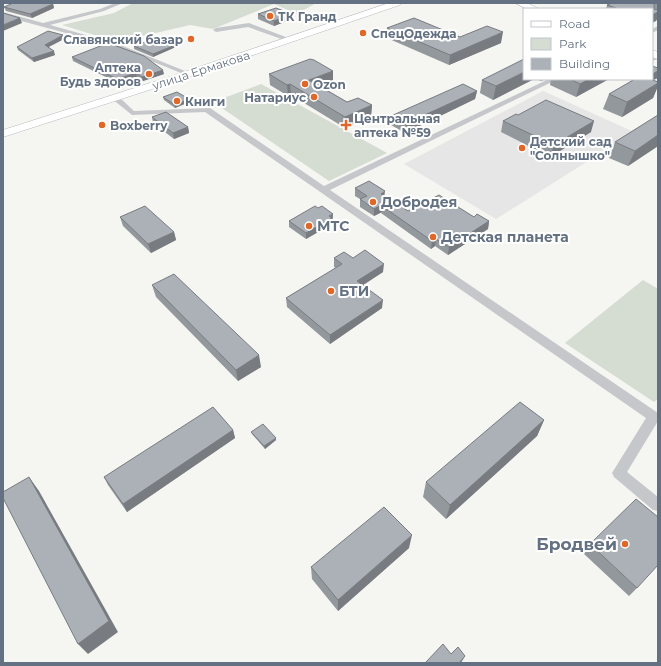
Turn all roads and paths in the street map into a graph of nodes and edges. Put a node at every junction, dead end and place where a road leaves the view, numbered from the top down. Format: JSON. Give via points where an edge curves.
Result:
{"nodes":[{"id":1,"x":120,"y":3,"type":"edge"},
{"id":2,"x":398,"y":3,"type":"edge"},
{"id":3,"x":519,"y":3,"type":"edge"},
{"id":4,"x":532,"y":8,"type":"edge"},
{"id":5,"x":3,"y":14,"type":"edge"},
{"id":6,"x":45,"y":24,"type":"junction"},
{"id":7,"x":216,"y":30,"type":"dead end"},
{"id":8,"x":289,"y":40,"type":"junction"},
{"id":9,"x":188,"y":74,"type":"junction"},
{"id":10,"x":553,"y":80,"type":"edge"},
{"id":11,"x":115,"y":98,"type":"junction"},
{"id":12,"x":3,"y":134,"type":"edge"},
{"id":13,"x":323,"y":190,"type":"junction"},
{"id":14,"x":656,"y":418,"type":"edge"},
{"id":15,"x":658,"y":505,"type":"edge"}],
"edges":[{"from":1,"to":6,"type":"street"},
{"from":2,"to":8,"type":"street","name":"улица Ермакова"},
{"from":3,"to":4,"type":"street"},
{"from":5,"to":6,"type":"street"},
{"from":6,"to":9,"type":"street","via":[[116,45]]},
{"from":7,"to":8,"type":"street","via":[[249,25]]},
{"from":8,"to":9,"type":"street","name":"улица Ермакова"},
{"from":9,"to":11,"type":"street","name":"улица Ермакова"},
{"from":10,"to":13,"type":"street"},
{"from":11,"to":12,"type":"street","name":"улица Ермакова"},
{"from":11,"to":13,"type":"street","via":[[132,112],[207,110]]},
{"from":13,"to":14,"type":"street"},
{"from":14,"to":15,"type":"street","via":[[619,473]]}]}
